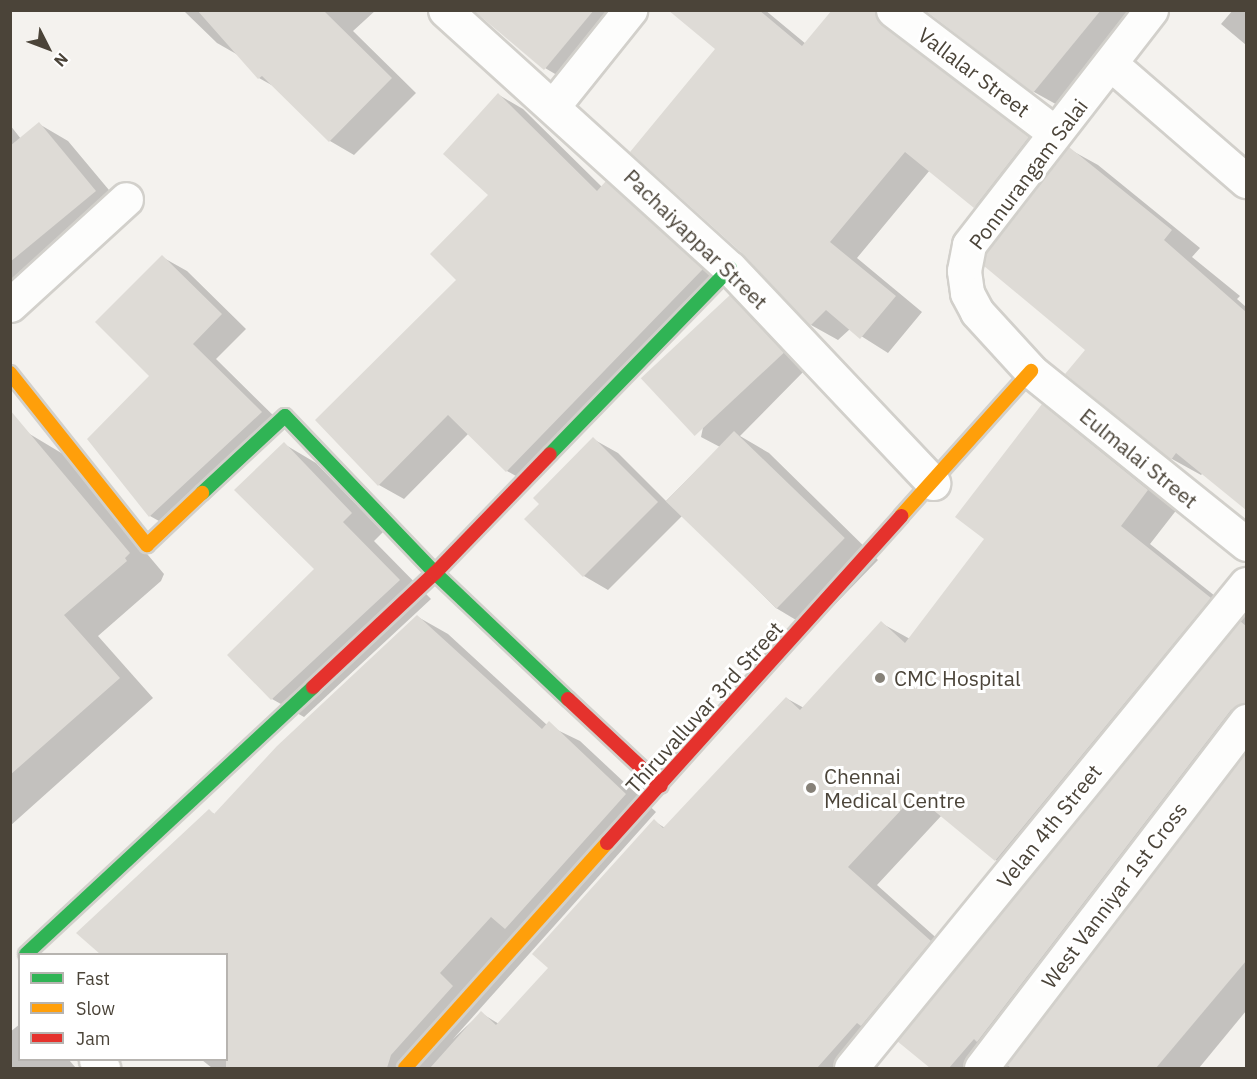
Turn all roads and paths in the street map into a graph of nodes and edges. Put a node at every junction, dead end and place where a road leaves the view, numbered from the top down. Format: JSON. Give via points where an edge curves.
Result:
{"nodes":[{"id":1,"x":445,"y":10,"type":"edge"},
{"id":2,"x":630,"y":10,"type":"edge"},
{"id":3,"x":893,"y":10,"type":"edge"},
{"id":4,"x":1151,"y":10,"type":"edge"},
{"id":5,"x":1111,"y":64,"type":"junction"},
{"id":6,"x":554,"y":105,"type":"junction"},
{"id":7,"x":1055,"y":133,"type":"junction"},
{"id":8,"x":1246,"y":181,"type":"edge"},
{"id":9,"x":126,"y":199,"type":"dead end"},
{"id":10,"x":730,"y":268,"type":"junction"},
{"id":11,"x":10,"y":305,"type":"edge"},
{"id":12,"x":1031,"y":371,"type":"junction"},
{"id":13,"x":10,"y":373,"type":"edge"},
{"id":14,"x":933,"y":483,"type":"junction"},
{"id":15,"x":1246,"y":544,"type":"edge"},
{"id":16,"x":435,"y":573,"type":"junction"},
{"id":17,"x":1246,"y":584,"type":"edge"},
{"id":18,"x":1246,"y":721,"type":"edge"},
{"id":19,"x":661,"y":786,"type":"junction"},
{"id":20,"x":27,"y":953,"type":"edge"},
{"id":21,"x":405,"y":1068,"type":"edge"},
{"id":22,"x":851,"y":1068,"type":"edge"},
{"id":23,"x":981,"y":1068,"type":"edge"}],
"edges":[{"from":1,"to":6,"type":"street","name":"Pachaiyappar Street"},
{"from":2,"to":6,"type":"street"},
{"from":3,"to":7,"type":"street","name":"Vallalar Street"},
{"from":4,"to":5,"type":"street","name":"Ponnurangam Salai"},
{"from":5,"to":7,"type":"street","name":"Ponnurangam Salai"},
{"from":5,"to":8,"type":"street"},
{"from":6,"to":10,"type":"street","name":"Pachaiyappar Street"},
{"from":7,"to":12,"type":"street","name":"Ponnurangam Salai","via":[[969,245],[964,271],[967,294],[977,312]]},
{"from":9,"to":11,"type":"street"},
{"from":10,"to":14,"type":"street","name":"Pachaiyappar Street"},
{"from":10,"to":16,"type":"street"},
{"from":12,"to":14,"type":"street","name":"Thiruvalluvar 3rd Street"},
{"from":12,"to":15,"type":"street","name":"Eulmalai Street"},
{"from":13,"to":16,"type":"street","via":[[147,544],[285,416]]},
{"from":14,"to":19,"type":"street","name":"Thiruvalluvar 3rd Street"},
{"from":16,"to":19,"type":"street"},
{"from":16,"to":20,"type":"street"},
{"from":17,"to":22,"type":"street","name":"Velan 4th Street"},
{"from":18,"to":23,"type":"street","name":"West Vanniyar 1st Cross"},
{"from":19,"to":21,"type":"street","name":"Thiruvalluvar 3rd Street"}]}
